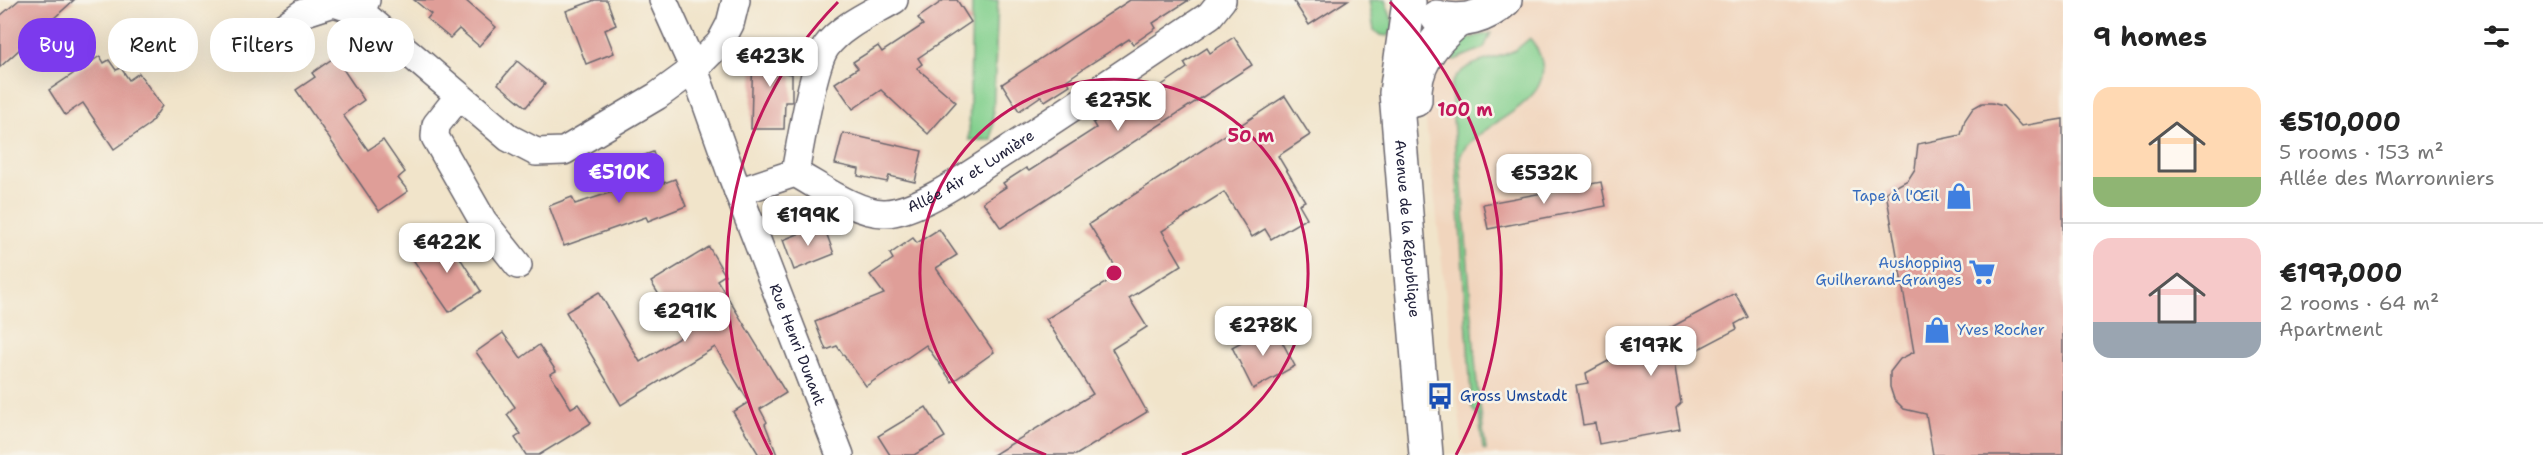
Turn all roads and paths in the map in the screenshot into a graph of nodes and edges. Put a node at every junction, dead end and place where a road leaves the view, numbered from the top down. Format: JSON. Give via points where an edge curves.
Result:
{"nodes":[{"id":1,"x":663,"y":0,"type":"edge"},
{"id":2,"x":736,"y":0,"type":"edge"},
{"id":3,"x":894,"y":0,"type":"edge"},
{"id":4,"x":1222,"y":0,"type":"edge"},
{"id":5,"x":1505,"y":0,"type":"edge"},
{"id":6,"x":1408,"y":1,"type":"edge"},
{"id":7,"x":364,"y":6,"type":"edge"},
{"id":8,"x":296,"y":18,"type":"edge"},
{"id":9,"x":1457,"y":21,"type":"junction"},
{"id":10,"x":694,"y":69,"type":"junction"},
{"id":11,"x":459,"y":96,"type":"junction"},
{"id":12,"x":795,"y":172,"type":"junction"},
{"id":13,"x":738,"y":192,"type":"junction"},
{"id":14,"x":518,"y":265,"type":"dead end"},
{"id":15,"x":840,"y":455,"type":"edge"},
{"id":16,"x":1426,"y":455,"type":"edge"},
{"id":17,"x":1443,"y":455,"type":"edge"}],
"edges":[{"from":1,"to":10,"type":"street","name":"Rue Henri Dunant"},
{"from":2,"to":10,"type":"street","via":[[720,44]]},
{"from":3,"to":12,"type":"street","via":[[826,46],[818,65]]},
{"from":4,"to":12,"type":"street","name":"Allée Air et Lumière","via":[[1210,15],[1074,107],[964,177],[906,208],[886,213],[868,211]]},
{"from":5,"to":9,"type":"main road","via":[[1487,13]]},
{"from":6,"to":9,"type":"main road","via":[[1423,12]]},
{"from":6,"to":16,"type":"main road","name":"Avenue de la République","via":[[1396,93]]},
{"from":7,"to":8,"type":"street","via":[[334,3]]},
{"from":7,"to":11,"type":"street"},
{"from":9,"to":17,"type":"main road","name":"Avenue de la République","via":[[1427,52],[1416,74],[1414,93]]},
{"from":10,"to":11,"type":"street","via":[[657,96],[564,151],[536,152],[509,138]]},
{"from":10,"to":13,"type":"street","name":"Rue Henri Dunant"},
{"from":11,"to":14,"type":"street","via":[[436,125],[435,137],[483,220]]},
{"from":12,"to":13,"type":"street"},
{"from":13,"to":15,"type":"street","name":"Rue Henri Dunant"}]}
